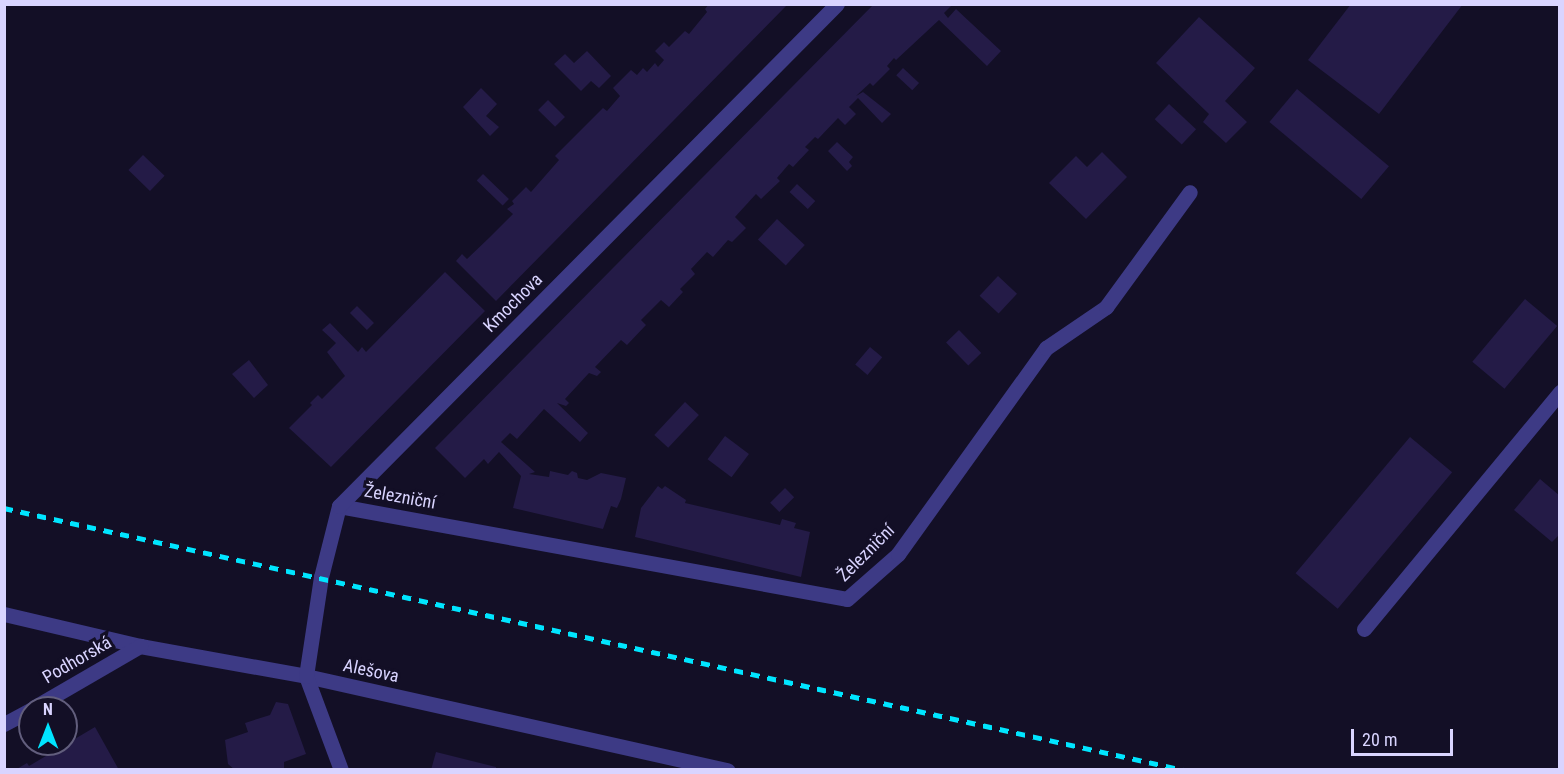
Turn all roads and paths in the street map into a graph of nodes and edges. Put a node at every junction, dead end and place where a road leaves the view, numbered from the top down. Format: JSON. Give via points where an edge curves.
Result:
{"nodes":[{"id":1,"x":837,"y":4,"type":"edge"},
{"id":2,"x":1190,"y":192,"type":"dead end"},
{"id":3,"x":1560,"y":392,"type":"edge"},
{"id":4,"x":339,"y":506,"type":"junction"},
{"id":5,"x":4,"y":614,"type":"edge"},
{"id":6,"x":1364,"y":629,"type":"dead end"},
{"id":7,"x":140,"y":646,"type":"junction"},
{"id":8,"x":306,"y":676,"type":"junction"},
{"id":9,"x":53,"y":696,"type":"edge"},
{"id":10,"x":18,"y":716,"type":"edge"},
{"id":11,"x":4,"y":724,"type":"edge"},
{"id":12,"x":341,"y":770,"type":"edge"},
{"id":13,"x":728,"y":770,"type":"edge"}],
"edges":[{"from":1,"to":4,"type":"street","name":"Kmochova"},
{"from":2,"to":4,"type":"street","name":"Železniční","via":[[1106,307],[1046,348],[898,554],[847,599]]},
{"from":3,"to":6,"type":"street"},
{"from":4,"to":8,"type":"street","via":[[321,577]]},
{"from":5,"to":7,"type":"street","name":"Alešova"},
{"from":7,"to":8,"type":"street","name":"Alešova"},
{"from":7,"to":9,"type":"street","name":"Podhorská"},
{"from":8,"to":12,"type":"street"},
{"from":8,"to":13,"type":"street","name":"Alešova"},
{"from":10,"to":11,"type":"street","name":"Podhorská"}]}
